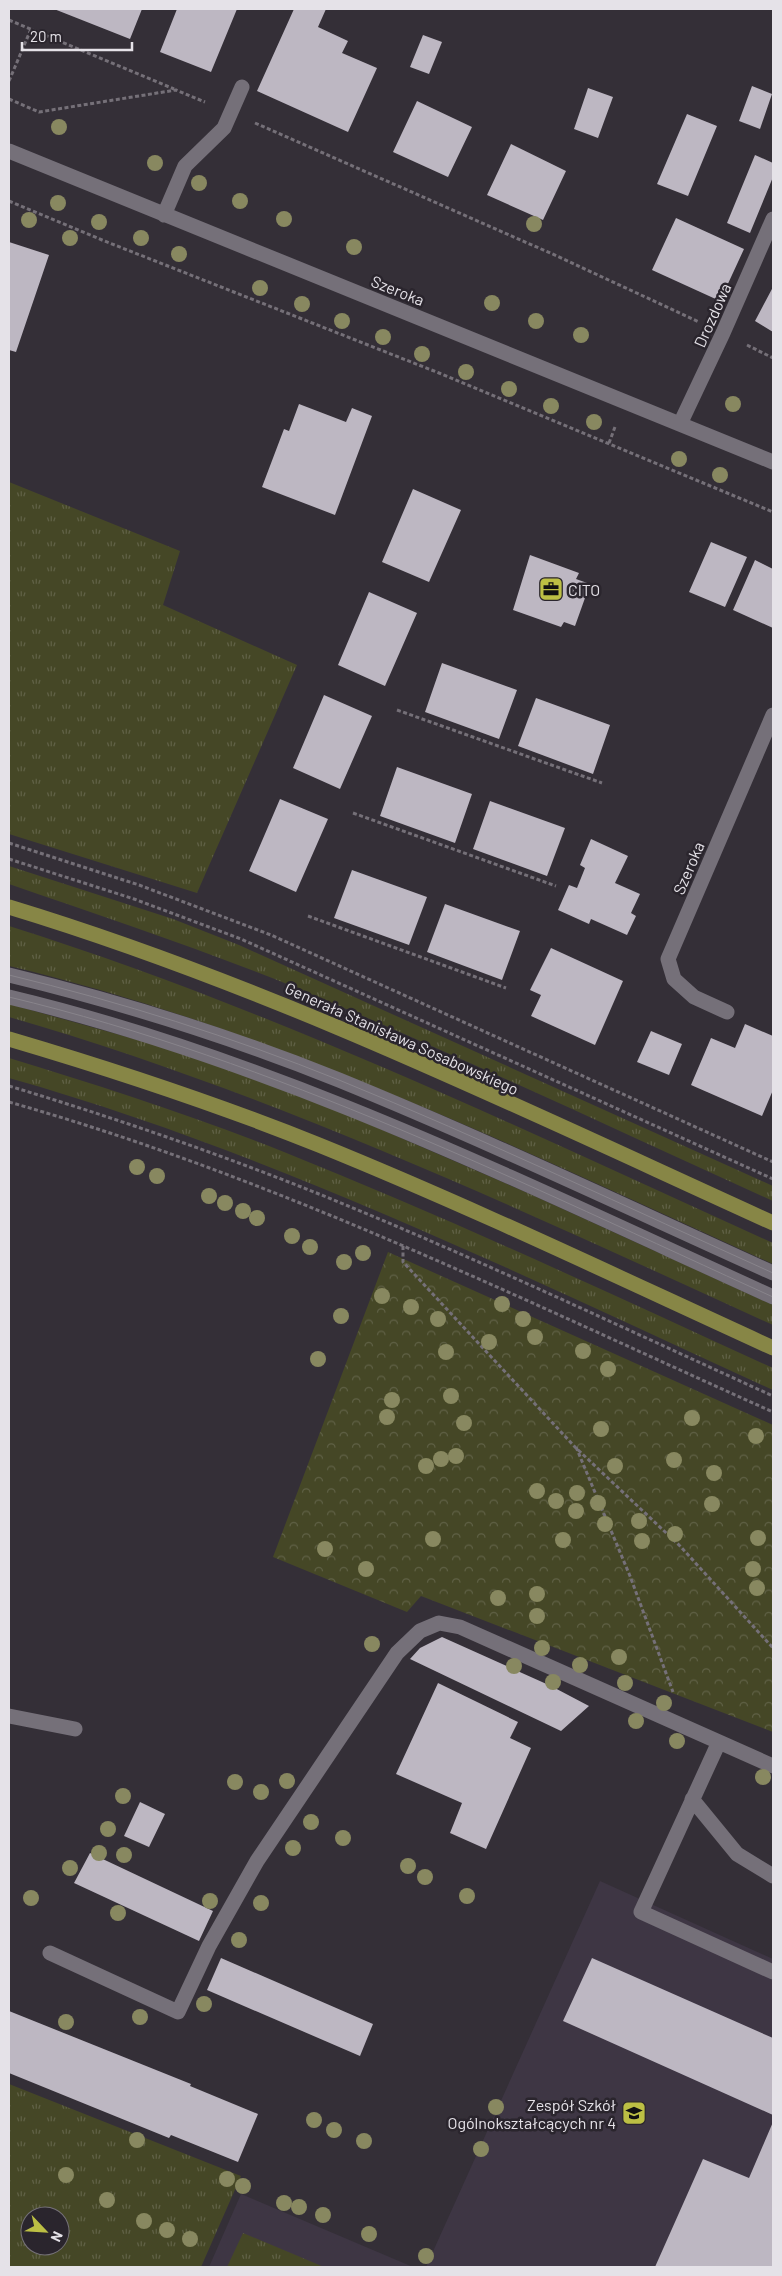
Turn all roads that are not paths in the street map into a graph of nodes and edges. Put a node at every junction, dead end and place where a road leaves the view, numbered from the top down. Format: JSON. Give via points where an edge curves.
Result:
{"nodes":[{"id":1,"x":242,"y":87,"type":"dead end"},
{"id":2,"x":9,"y":151,"type":"edge"},
{"id":3,"x":164,"y":215,"type":"junction"},
{"id":4,"x":773,"y":219,"type":"edge"},
{"id":5,"x":680,"y":424,"type":"junction"},
{"id":6,"x":773,"y":462,"type":"edge"},
{"id":7,"x":773,"y":715,"type":"edge"},
{"id":8,"x":9,"y":907,"type":"edge"},
{"id":9,"x":9,"y":975,"type":"edge"},
{"id":10,"x":9,"y":997,"type":"edge"},
{"id":11,"x":727,"y":1012,"type":"dead end"},
{"id":12,"x":9,"y":1039,"type":"edge"},
{"id":13,"x":773,"y":1223,"type":"edge"},
{"id":14,"x":773,"y":1273,"type":"edge"},
{"id":15,"x":773,"y":1297,"type":"edge"},
{"id":16,"x":773,"y":1348,"type":"edge"},
{"id":17,"x":9,"y":1716,"type":"edge"},
{"id":18,"x":75,"y":1729,"type":"dead end"},
{"id":19,"x":719,"y":1742,"type":"junction"},
{"id":20,"x":773,"y":1766,"type":"edge"},
{"id":21,"x":692,"y":1799,"type":"junction"},
{"id":22,"x":773,"y":1876,"type":"edge"},
{"id":23,"x":50,"y":1953,"type":"dead end"},
{"id":24,"x":772,"y":1969,"type":"edge"}],
"edges":[{"from":1,"to":3,"type":"street","via":[[224,128],[185,166]]},
{"from":2,"to":3,"type":"street","name":"Szeroka"},
{"from":3,"to":5,"type":"street","name":"Szeroka"},
{"from":4,"to":5,"type":"street","name":"Drozdowa"},
{"from":5,"to":6,"type":"street","name":"Szeroka"},
{"from":7,"to":11,"type":"street","name":"Szeroka","via":[[668,959],[674,979],[694,996]]},
{"from":8,"to":13,"type":"main road","name":"Generała Stanisława Sosabowskiego","via":[[119,942],[299,1010]]},
{"from":9,"to":14,"type":"street","via":[[92,996],[184,1025],[332,1077]]},
{"from":10,"to":15,"type":"street","via":[[177,1044],[311,1092],[447,1149]]},
{"from":12,"to":16,"type":"main road","via":[[162,1087],[318,1145]]},
{"from":17,"to":18,"type":"street"},
{"from":19,"to":20,"type":"street"},
{"from":19,"to":21,"type":"street"},
{"from":19,"to":23,"type":"street","via":[[460,1627],[439,1623],[420,1631],[397,1654],[257,1862],[209,1946],[178,2012]]},
{"from":21,"to":22,"type":"street","via":[[737,1854]]},
{"from":21,"to":24,"type":"street","via":[[642,1912]]}]}
